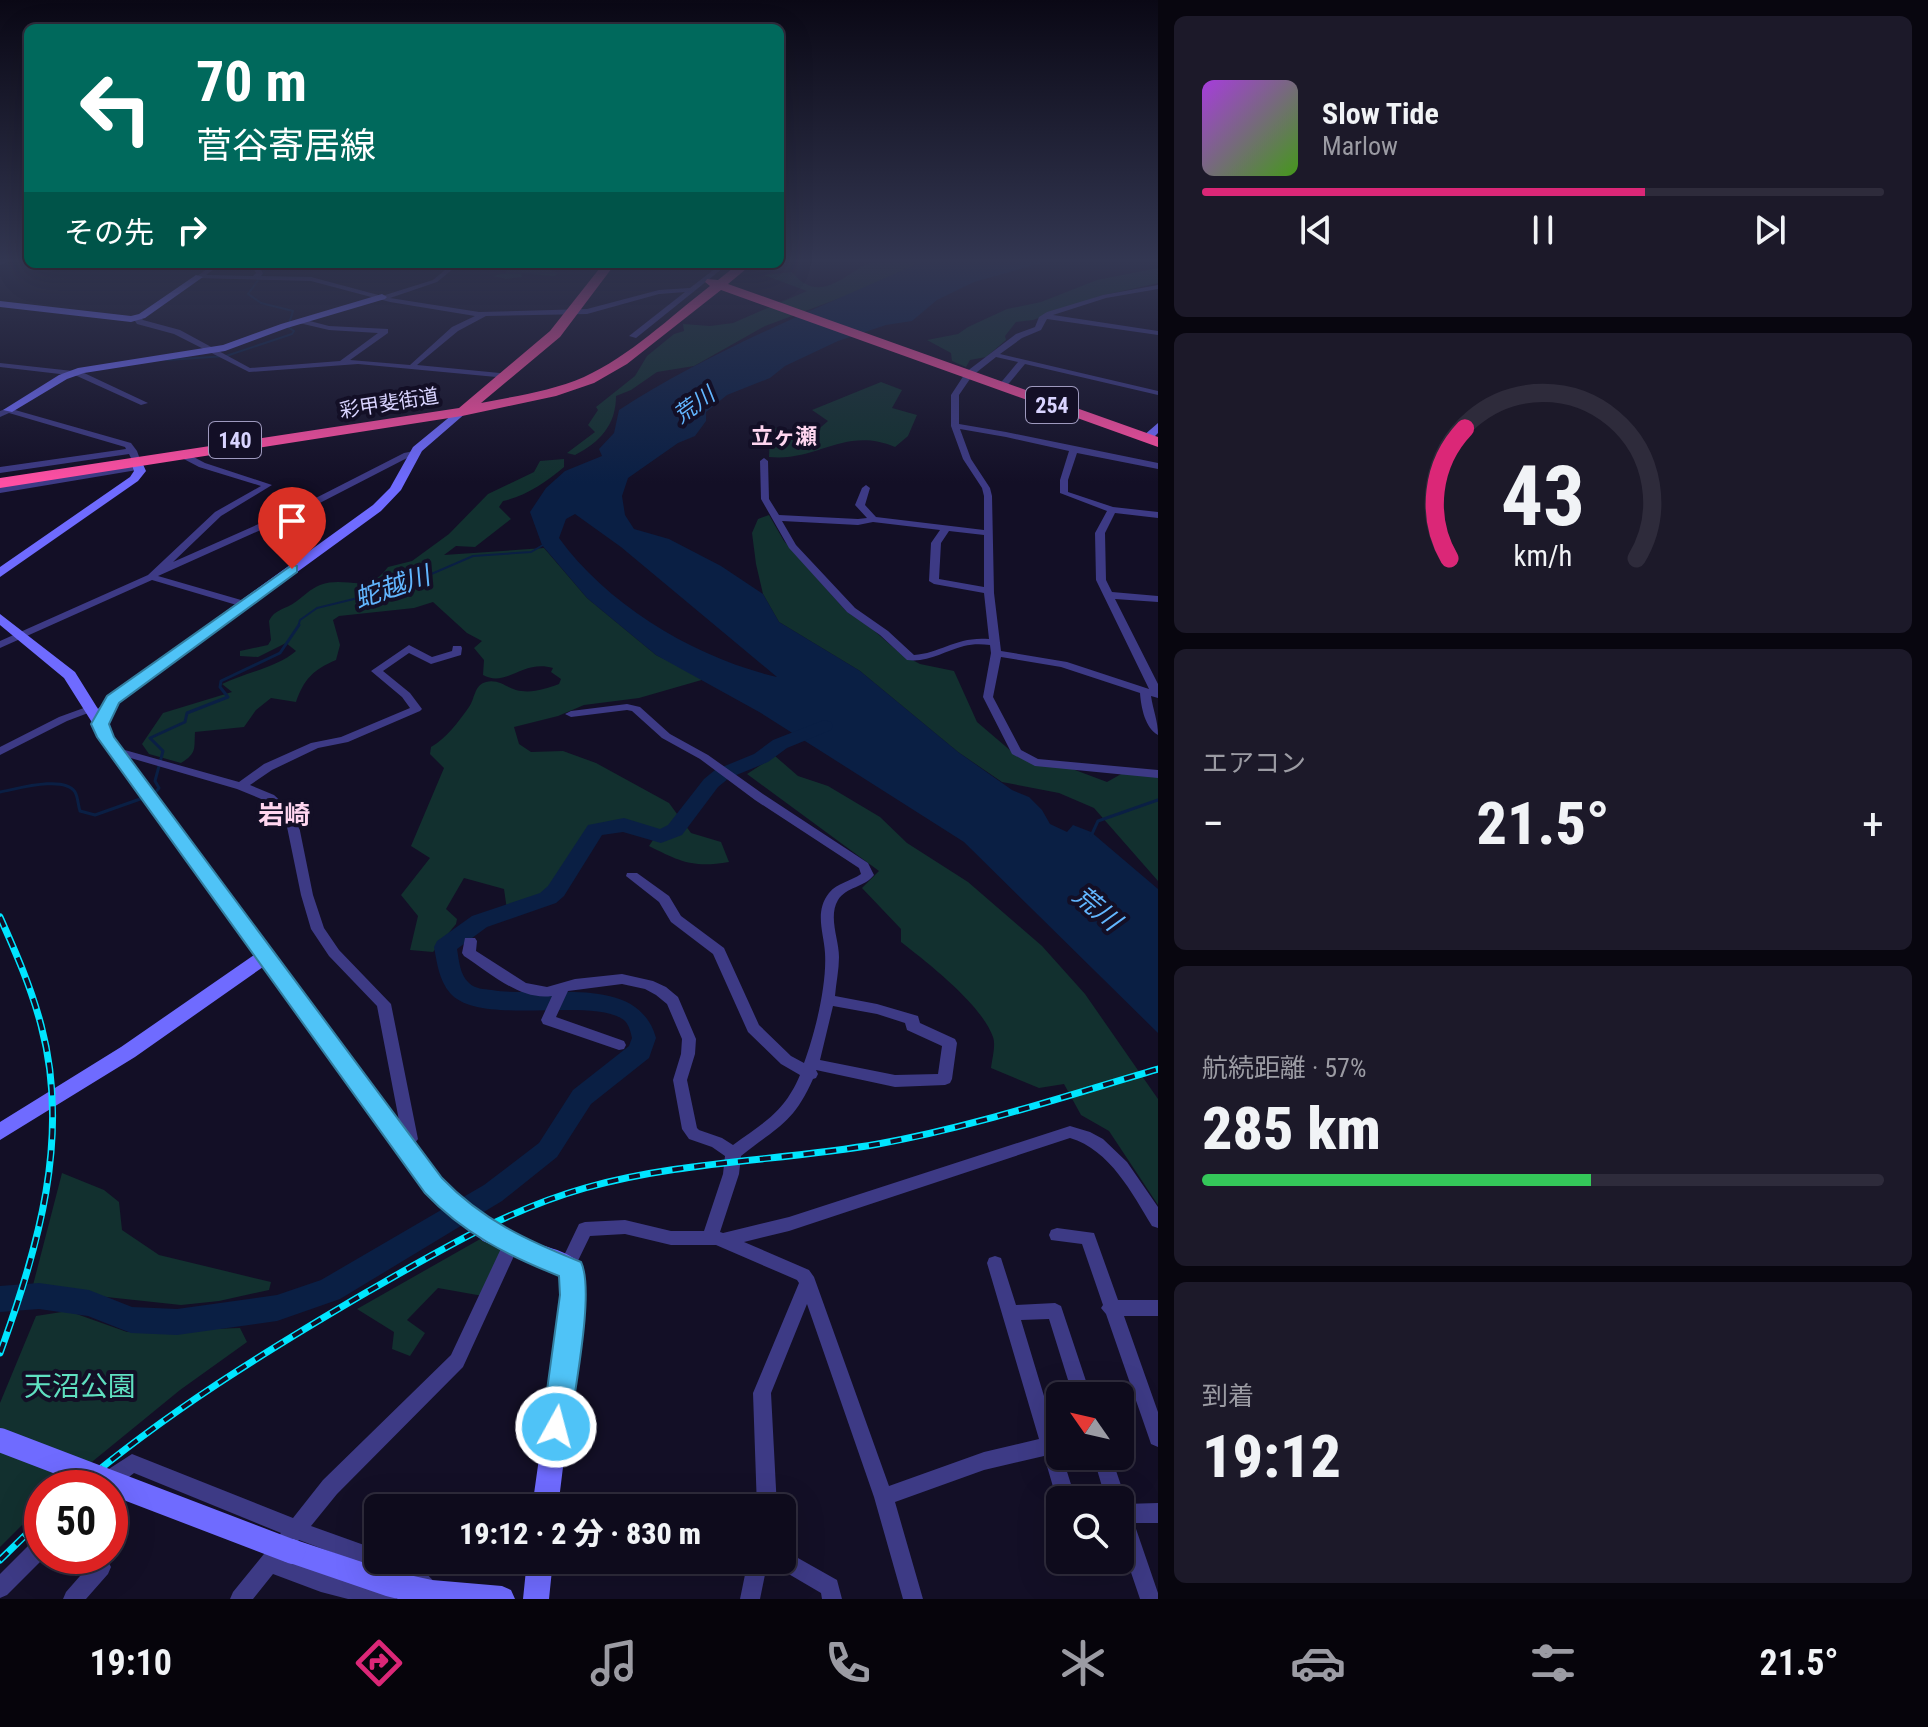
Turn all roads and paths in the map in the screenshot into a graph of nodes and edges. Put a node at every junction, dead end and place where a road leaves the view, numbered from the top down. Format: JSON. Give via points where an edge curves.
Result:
{"nodes":[{"id":1,"x":180,"y":334,"type":"edge"},
{"id":2,"x":267,"y":334,"type":"edge"},
{"id":3,"x":381,"y":334,"type":"edge"},
{"id":4,"x":450,"y":334,"type":"edge"},
{"id":5,"x":555,"y":334,"type":"edge"},
{"id":6,"x":636,"y":334,"type":"edge"},
{"id":7,"x":652,"y":334,"type":"edge"},
{"id":8,"x":860,"y":334,"type":"edge"},
{"id":9,"x":1025,"y":334,"type":"edge"},
{"id":10,"x":647,"y":338,"type":"junction"},
{"id":11,"x":209,"y":351,"type":"junction"},
{"id":12,"x":996,"y":355,"type":"junction"},
{"id":13,"x":1023,"y":361,"type":"junction"},
{"id":14,"x":342,"y":363,"type":"junction"},
{"id":15,"x":0,"y":365,"type":"edge"},
{"id":16,"x":413,"y":365,"type":"junction"},
{"id":17,"x":74,"y":373,"type":"junction"},
{"id":18,"x":969,"y":374,"type":"junction"},
{"id":19,"x":507,"y":376,"type":"junction"},
{"id":20,"x":1002,"y":386,"type":"junction"},
{"id":21,"x":1158,"y":393,"type":"edge"},
{"id":22,"x":144,"y":403,"type":"dead end"},
{"id":23,"x":466,"y":408,"type":"junction"},
{"id":24,"x":4,"y":412,"type":"edge"},
{"id":25,"x":367,"y":423,"type":"junction"},
{"id":26,"x":955,"y":426,"type":"junction"},
{"id":27,"x":1158,"y":426,"type":"edge"},
{"id":28,"x":1152,"y":440,"type":"edge"},
{"id":29,"x":1074,"y":450,"type":"junction"},
{"id":30,"x":414,"y":454,"type":"junction"},
{"id":31,"x":183,"y":455,"type":"junction"},
{"id":32,"x":136,"y":459,"type":"junction"},
{"id":33,"x":764,"y":461,"type":"dead end"},
{"id":34,"x":1158,"y":466,"type":"edge"},
{"id":35,"x":0,"y":472,"type":"edge"},
{"id":36,"x":0,"y":483,"type":"edge"},
{"id":37,"x":866,"y":488,"type":"dead end"},
{"id":38,"x":0,"y":490,"type":"edge"},
{"id":39,"x":1112,"y":510,"type":"junction"},
{"id":40,"x":1158,"y":515,"type":"edge"},
{"id":41,"x":775,"y":518,"type":"junction"},
{"id":42,"x":873,"y":519,"type":"junction"},
{"id":43,"x":946,"y":528,"type":"junction"},
{"id":44,"x":989,"y":533,"type":"junction"},
{"id":45,"x":0,"y":573,"type":"edge"},
{"id":46,"x":154,"y":574,"type":"junction"},
{"id":47,"x":989,"y":591,"type":"junction"},
{"id":48,"x":1108,"y":595,"type":"junction"},
{"id":49,"x":1158,"y":599,"type":"edge"},
{"id":50,"x":244,"y":604,"type":"junction"},
{"id":51,"x":0,"y":618,"type":"edge"},
{"id":52,"x":24,"y":634,"type":"junction"},
{"id":53,"x":0,"y":645,"type":"edge"},
{"id":54,"x":994,"y":647,"type":"junction"},
{"id":55,"x":457,"y":648,"type":"dead end"},
{"id":56,"x":1154,"y":694,"type":"edge"},
{"id":57,"x":571,"y":714,"type":"dead end"},
{"id":58,"x":96,"y":716,"type":"junction"},
{"id":59,"x":1158,"y":732,"type":"edge"},
{"id":60,"x":114,"y":750,"type":"junction"},
{"id":61,"x":0,"y":752,"type":"edge"},
{"id":62,"x":1158,"y":774,"type":"edge"},
{"id":63,"x":241,"y":786,"type":"junction"},
{"id":64,"x":632,"y":876,"type":"dead end"},
{"id":65,"x":470,"y":941,"type":"dead end"},
{"id":66,"x":265,"y":956,"type":"junction"},
{"id":67,"x":558,"y":998,"type":"junction"},
{"id":68,"x":826,"y":999,"type":"junction"},
{"id":69,"x":619,"y":1045,"type":"dead end"},
{"id":70,"x":812,"y":1069,"type":"junction"},
{"id":71,"x":0,"y":1132,"type":"edge"},
{"id":72,"x":401,"y":1142,"type":"junction"},
{"id":73,"x":733,"y":1153,"type":"junction"},
{"id":74,"x":1158,"y":1221,"type":"edge"},
{"id":75,"x":1057,"y":1235,"type":"dead end"},
{"id":76,"x":717,"y":1239,"type":"junction"},
{"id":77,"x":511,"y":1245,"type":"junction"},
{"id":78,"x":995,"y":1263,"type":"dead end"},
{"id":79,"x":567,"y":1266,"type":"junction"},
{"id":80,"x":808,"y":1282,"type":"junction"},
{"id":81,"x":1110,"y":1308,"type":"junction"},
{"id":82,"x":1158,"y":1308,"type":"edge"},
{"id":83,"x":1009,"y":1313,"type":"junction"},
{"id":84,"x":1078,"y":1382,"type":"edge"},
{"id":85,"x":1046,"y":1436,"type":"edge"},
{"id":86,"x":1158,"y":1438,"type":"edge"},
{"id":87,"x":0,"y":1440,"type":"edge"},
{"id":88,"x":1046,"y":1447,"type":"edge"},
{"id":89,"x":123,"y":1470,"type":"edge"},
{"id":90,"x":547,"y":1494,"type":"edge"},
{"id":91,"x":766,"y":1494,"type":"edge"},
{"id":92,"x":884,"y":1497,"type":"junction"},
{"id":93,"x":1134,"y":1513,"type":"edge"},
{"id":94,"x":1158,"y":1513,"type":"edge"},
{"id":95,"x":285,"y":1548,"type":"junction"},
{"id":96,"x":1134,"y":1553,"type":"edge"},
{"id":97,"x":364,"y":1558,"type":"edge"},
{"id":98,"x":24,"y":1564,"type":"edge"},
{"id":99,"x":796,"y":1567,"type":"edge"},
{"id":100,"x":95,"y":1574,"type":"edge"},
{"id":101,"x":409,"y":1574,"type":"edge"},
{"id":102,"x":539,"y":1574,"type":"edge"},
{"id":103,"x":755,"y":1574,"type":"edge"},
{"id":104,"x":0,"y":1588,"type":"edge"},
{"id":105,"x":423,"y":1596,"type":"edge"},
{"id":106,"x":73,"y":1599,"type":"edge"},
{"id":107,"x":240,"y":1599,"type":"edge"},
{"id":108,"x":386,"y":1599,"type":"edge"},
{"id":109,"x":502,"y":1599,"type":"edge"},
{"id":110,"x":536,"y":1599,"type":"edge"},
{"id":111,"x":750,"y":1599,"type":"edge"},
{"id":112,"x":832,"y":1599,"type":"edge"},
{"id":113,"x":913,"y":1599,"type":"edge"},
{"id":114,"x":1150,"y":1599,"type":"edge"}],
"edges":[{"from":1,"to":11,"type":"street"},
{"from":2,"to":11,"type":"street"},
{"from":3,"to":14,"type":"street"},
{"from":4,"to":16,"type":"street"},
{"from":5,"to":19,"type":"highway","number":"140"},
{"from":6,"to":10,"type":"street"},
{"from":7,"to":10,"type":"highway","name":"彩甲斐街道","number":"140"},
{"from":8,"to":18,"type":"highway","number":"254"},
{"from":9,"to":12,"type":"street"},
{"from":10,"to":23,"type":"highway","name":"彩甲斐街道","number":"140","via":[[613,367],[568,385]]},
{"from":11,"to":14,"type":"street","via":[[249,370]]},
{"from":11,"to":17,"type":"street"},
{"from":12,"to":13,"type":"street"},
{"from":12,"to":18,"type":"street"},
{"from":13,"to":20,"type":"street"},
{"from":13,"to":21,"type":"street"},
{"from":14,"to":16,"type":"street"},
{"from":15,"to":17,"type":"street"},
{"from":16,"to":19,"type":"street"},
{"from":17,"to":22,"type":"street"},
{"from":17,"to":24,"type":"street"},
{"from":18,"to":20,"type":"highway","number":"254"},
{"from":18,"to":26,"type":"street","via":[[955,395]]},
{"from":19,"to":23,"type":"highway","number":"140"},
{"from":20,"to":28,"type":"highway","number":"254"},
{"from":23,"to":25,"type":"highway","name":"彩甲斐街道","number":"140"},
{"from":23,"to":30,"type":"street"},
{"from":24,"to":32,"type":"street","via":[[128,445]]},
{"from":25,"to":31,"type":"highway","name":"彩甲斐街道","number":"140"},
{"from":25,"to":32,"type":"highway","name":"彩甲斐街道","number":"140"},
{"from":26,"to":29,"type":"street","via":[[1007,432]]},
{"from":26,"to":44,"type":"street","via":[[967,459],[986,488]]},
{"from":27,"to":28,"type":"street"},
{"from":29,"to":34,"type":"street"},
{"from":29,"to":39,"type":"street","via":[[1064,493]]},
{"from":30,"to":46,"type":"street"},
{"from":30,"to":50,"type":"street","via":[[395,490],[377,508]]},
{"from":31,"to":32,"type":"highway","name":"彩甲斐街道","number":"140"},
{"from":31,"to":46,"type":"street","via":[[268,485],[218,514]]},
{"from":32,"to":35,"type":"highway","name":"彩甲斐街道","number":"140"},
{"from":32,"to":36,"type":"highway","name":"彩甲斐街道","number":"140"},
{"from":32,"to":38,"type":"street"},
{"from":32,"to":45,"type":"street","via":[[140,471],[134,479]]},
{"from":33,"to":41,"type":"street","via":[[765,499]]},
{"from":37,"to":42,"type":"street","via":[[860,505]]},
{"from":39,"to":40,"type":"street"},
{"from":39,"to":48,"type":"street","via":[[1100,533],[1101,580]]},
{"from":41,"to":42,"type":"street"},
{"from":41,"to":54,"type":"street","via":[[792,546],[851,610],[911,658],[958,642]]},
{"from":42,"to":43,"type":"street"},
{"from":43,"to":44,"type":"street"},
{"from":43,"to":47,"type":"street","via":[[936,543],[934,581]]},
{"from":44,"to":47,"type":"street"},
{"from":46,"to":50,"type":"street"},
{"from":46,"to":52,"type":"street"},
{"from":47,"to":54,"type":"street"},
{"from":48,"to":49,"type":"street"},
{"from":48,"to":56,"type":"street"},
{"from":50,"to":58,"type":"street"},
{"from":51,"to":52,"type":"street"},
{"from":52,"to":53,"type":"street"},
{"from":52,"to":58,"type":"street","via":[[70,675]]},
{"from":54,"to":56,"type":"street"},
{"from":54,"to":62,"type":"street","via":[[988,697],[1016,752],[1035,762]]},
{"from":55,"to":63,"type":"street","via":[[457,653],[431,661],[403,649],[376,671],[416,709],[344,740],[315,745]]},
{"from":56,"to":59,"type":"street","via":[[1147,709]]},
{"from":57,"to":68,"type":"street","via":[[636,709],[666,736],[864,866],[868,875],[836,893],[825,922],[832,956]]},
{"from":58,"to":60,"type":"street"},
{"from":58,"to":61,"type":"street","via":[[63,719]]},
{"from":60,"to":63,"type":"street"},
{"from":60,"to":66,"type":"street"},
{"from":63,"to":72,"type":"street","via":[[270,798],[292,821],[318,929],[384,1004],[410,1139]]},
{"from":64,"to":70,"type":"street","via":[[719,951],[753,1028],[786,1060]]},
{"from":65,"to":67,"type":"street","via":[[469,953],[522,987]]},
{"from":66,"to":71,"type":"street","via":[[128,1052]]},
{"from":66,"to":72,"type":"street"},
{"from":67,"to":69,"type":"street","via":[[548,1020]]},
{"from":67,"to":73,"type":"street","via":[[575,984],[622,979],[648,985],[673,1001],[689,1039],[680,1080],[690,1129]]},
{"from":68,"to":70,"type":"street"},
{"from":68,"to":70,"type":"street","via":[[913,1020],[912,1026],[950,1043],[945,1079],[895,1081]]},
{"from":70,"to":73,"type":"street","via":[[789,1110]]},
{"from":72,"to":77,"type":"street","via":[[433,1186],[464,1215]]},
{"from":73,"to":76,"type":"street"},
{"from":74,"to":76,"type":"street","via":[[1100,1144],[1070,1132],[789,1224]]},
{"from":75,"to":81,"type":"street","via":[[1088,1238]]},
{"from":76,"to":79,"type":"street","via":[[589,1227]]},
{"from":76,"to":80,"type":"street","via":[[803,1275]]},
{"from":77,"to":79,"type":"street"},
{"from":77,"to":95,"type":"street","via":[[457,1361],[330,1487]]},
{"from":78,"to":83,"type":"street"},
{"from":79,"to":90,"type":"street","via":[[574,1276],[573,1295]]},
{"from":80,"to":91,"type":"street","via":[[762,1393]]},
{"from":80,"to":92,"type":"street"},
{"from":81,"to":82,"type":"street"},
{"from":81,"to":86,"type":"street"},
{"from":83,"to":84,"type":"street","via":[[1055,1311]]},
{"from":83,"to":85,"type":"street"},
{"from":87,"to":95,"type":"street","bridge":true},
{"from":88,"to":92,"type":"street","via":[[984,1461]]},
{"from":89,"to":95,"type":"street","via":[[132,1463],[219,1496]]},
{"from":92,"to":113,"type":"street"},
{"from":93,"to":94,"type":"street"},
{"from":95,"to":97,"type":"street"},
{"from":95,"to":105,"type":"street"},
{"from":95,"to":107,"type":"street"},
{"from":95,"to":108,"type":"street","via":[[321,1582]]},
{"from":96,"to":114,"type":"street"},
{"from":98,"to":104,"type":"street"},
{"from":99,"to":112,"type":"street","via":[[830,1587]]},
{"from":100,"to":106,"type":"street"},
{"from":101,"to":105,"type":"street"},
{"from":102,"to":110,"type":"street"},
{"from":103,"to":111,"type":"street"},
{"from":105,"to":109,"type":"street"}]}
